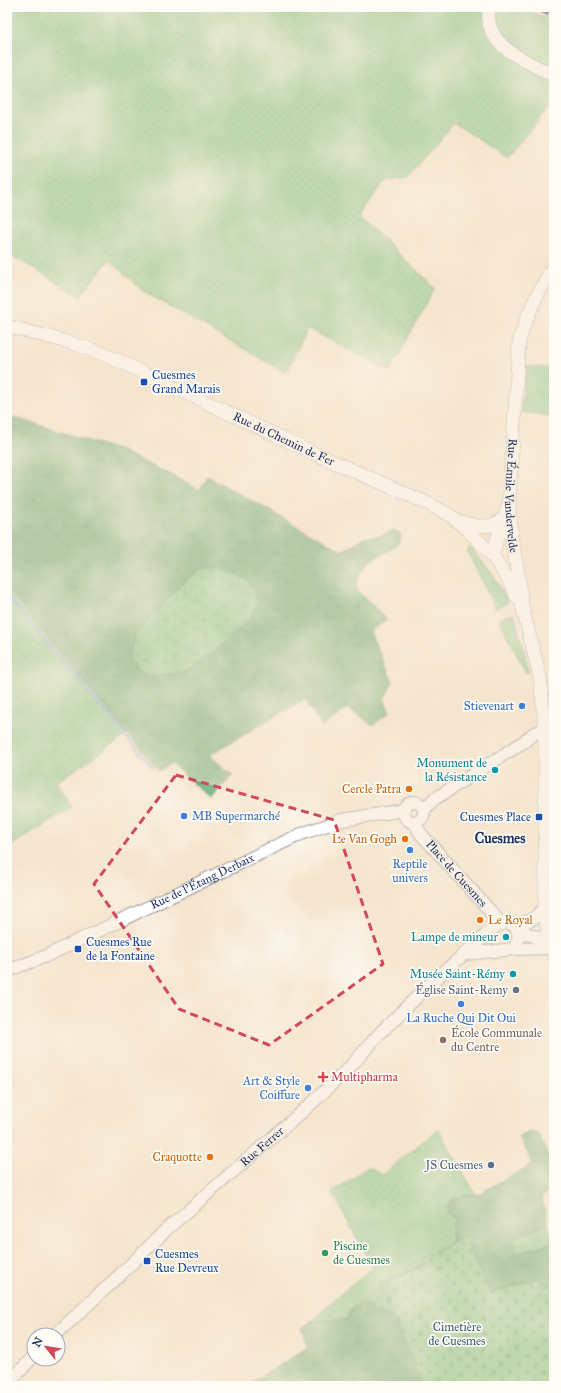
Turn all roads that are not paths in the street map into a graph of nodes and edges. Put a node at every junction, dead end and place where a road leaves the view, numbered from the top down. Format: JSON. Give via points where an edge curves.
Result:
{"nodes":[{"id":1,"x":490,"y":7,"type":"edge"},
{"id":2,"x":554,"y":75,"type":"edge"},
{"id":3,"x":554,"y":266,"type":"edge"},
{"id":4,"x":7,"y":326,"type":"edge"},
{"id":5,"x":508,"y":503,"type":"junction"},
{"id":6,"x":504,"y":519,"type":"junction"},
{"id":7,"x":457,"y":521,"type":"junction"},
{"id":8,"x":512,"y":541,"type":"junction"},
{"id":9,"x":492,"y":555,"type":"junction"},
{"id":10,"x":522,"y":606,"type":"junction"},
{"id":11,"x":545,"y":728,"type":"junction"},
{"id":12,"x":525,"y":741,"type":"junction"},
{"id":13,"x":546,"y":746,"type":"junction"},
{"id":14,"x":422,"y":806,"type":"junction"},
{"id":15,"x":404,"y":810,"type":"junction"},
{"id":16,"x":414,"y":822,"type":"junction"},
{"id":17,"x":545,"y":907,"type":"junction"},
{"id":18,"x":497,"y":926,"type":"junction"},
{"id":19,"x":516,"y":928,"type":"junction"},
{"id":20,"x":552,"y":947,"type":"edge"},
{"id":21,"x":515,"y":949,"type":"junction"},
{"id":22,"x":501,"y":951,"type":"junction"},
{"id":23,"x":464,"y":954,"type":"junction"},
{"id":24,"x":7,"y":971,"type":"edge"},
{"id":25,"x":64,"y":1327,"type":"edge"},
{"id":26,"x":26,"y":1365,"type":"edge"},
{"id":27,"x":7,"y":1385,"type":"edge"}],
"edges":[{"from":1,"to":2,"type":"main road","via":[[492,32],[500,44],[520,58]]},
{"from":3,"to":5,"type":"main road","name":"Rue Émile Vandervelde","via":[[523,325],[519,342]]},
{"from":4,"to":7,"type":"main road","name":"Rue du Chemin de Fer","via":[[106,355],[309,451],[429,504]]},
{"from":5,"to":6,"type":"main road"},
{"from":5,"to":8,"type":"main road","name":"Rue Émile Vandervelde"},
{"from":6,"to":7,"type":"main road","via":[[485,527]]},
{"from":6,"to":9,"type":"main road"},
{"from":7,"to":9,"type":"main road","name":"Rue du Chemin de Fer"},
{"from":8,"to":9,"type":"main road","via":[[505,550]]},
{"from":8,"to":10,"type":"main road","name":"Rue Émile Vandervelde"},
{"from":9,"to":10,"type":"main road","name":"Rue du Chemin de Fer"},
{"from":10,"to":11,"type":"main road","name":"Rue Émile Vandervelde","via":[[540,677]]},
{"from":11,"to":12,"type":"street"},
{"from":11,"to":13,"type":"main road"},
{"from":12,"to":13,"type":"street"},
{"from":12,"to":14,"type":"street"},
{"from":13,"to":17,"type":"main road"},
{"from":14,"to":15,"type":"street","via":[[416,802],[409,803]]},
{"from":14,"to":16,"type":"street","via":[[423,817]]},
{"from":15,"to":16,"type":"street","name":"Place de Cuesmes","via":[[406,819]]},
{"from":15,"to":24,"type":"street","name":"Rue de l'Étang Derbaix","via":[[342,820],[301,834],[44,957]]},
{"from":16,"to":18,"type":"street","name":"Place de Cuesmes","via":[[421,834]]},
{"from":17,"to":19,"type":"street","via":[[536,917]]},
{"from":17,"to":20,"type":"main road"},
{"from":18,"to":19,"type":"street","via":[[507,922]]},
{"from":18,"to":22,"type":"street","via":[[492,933],[492,940]]},
{"from":18,"to":23,"type":"street","name":"Rue Ferrer"},
{"from":19,"to":20,"type":"street"},
{"from":19,"to":21,"type":"street","via":[[518,940]]},
{"from":20,"to":21,"type":"street"},
{"from":21,"to":22,"type":"street"},
{"from":22,"to":23,"type":"street"},
{"from":23,"to":25,"type":"street","name":"Rue Ferrer","via":[[429,985],[311,1104],[167,1229]]},
{"from":26,"to":27,"type":"street"}]}
